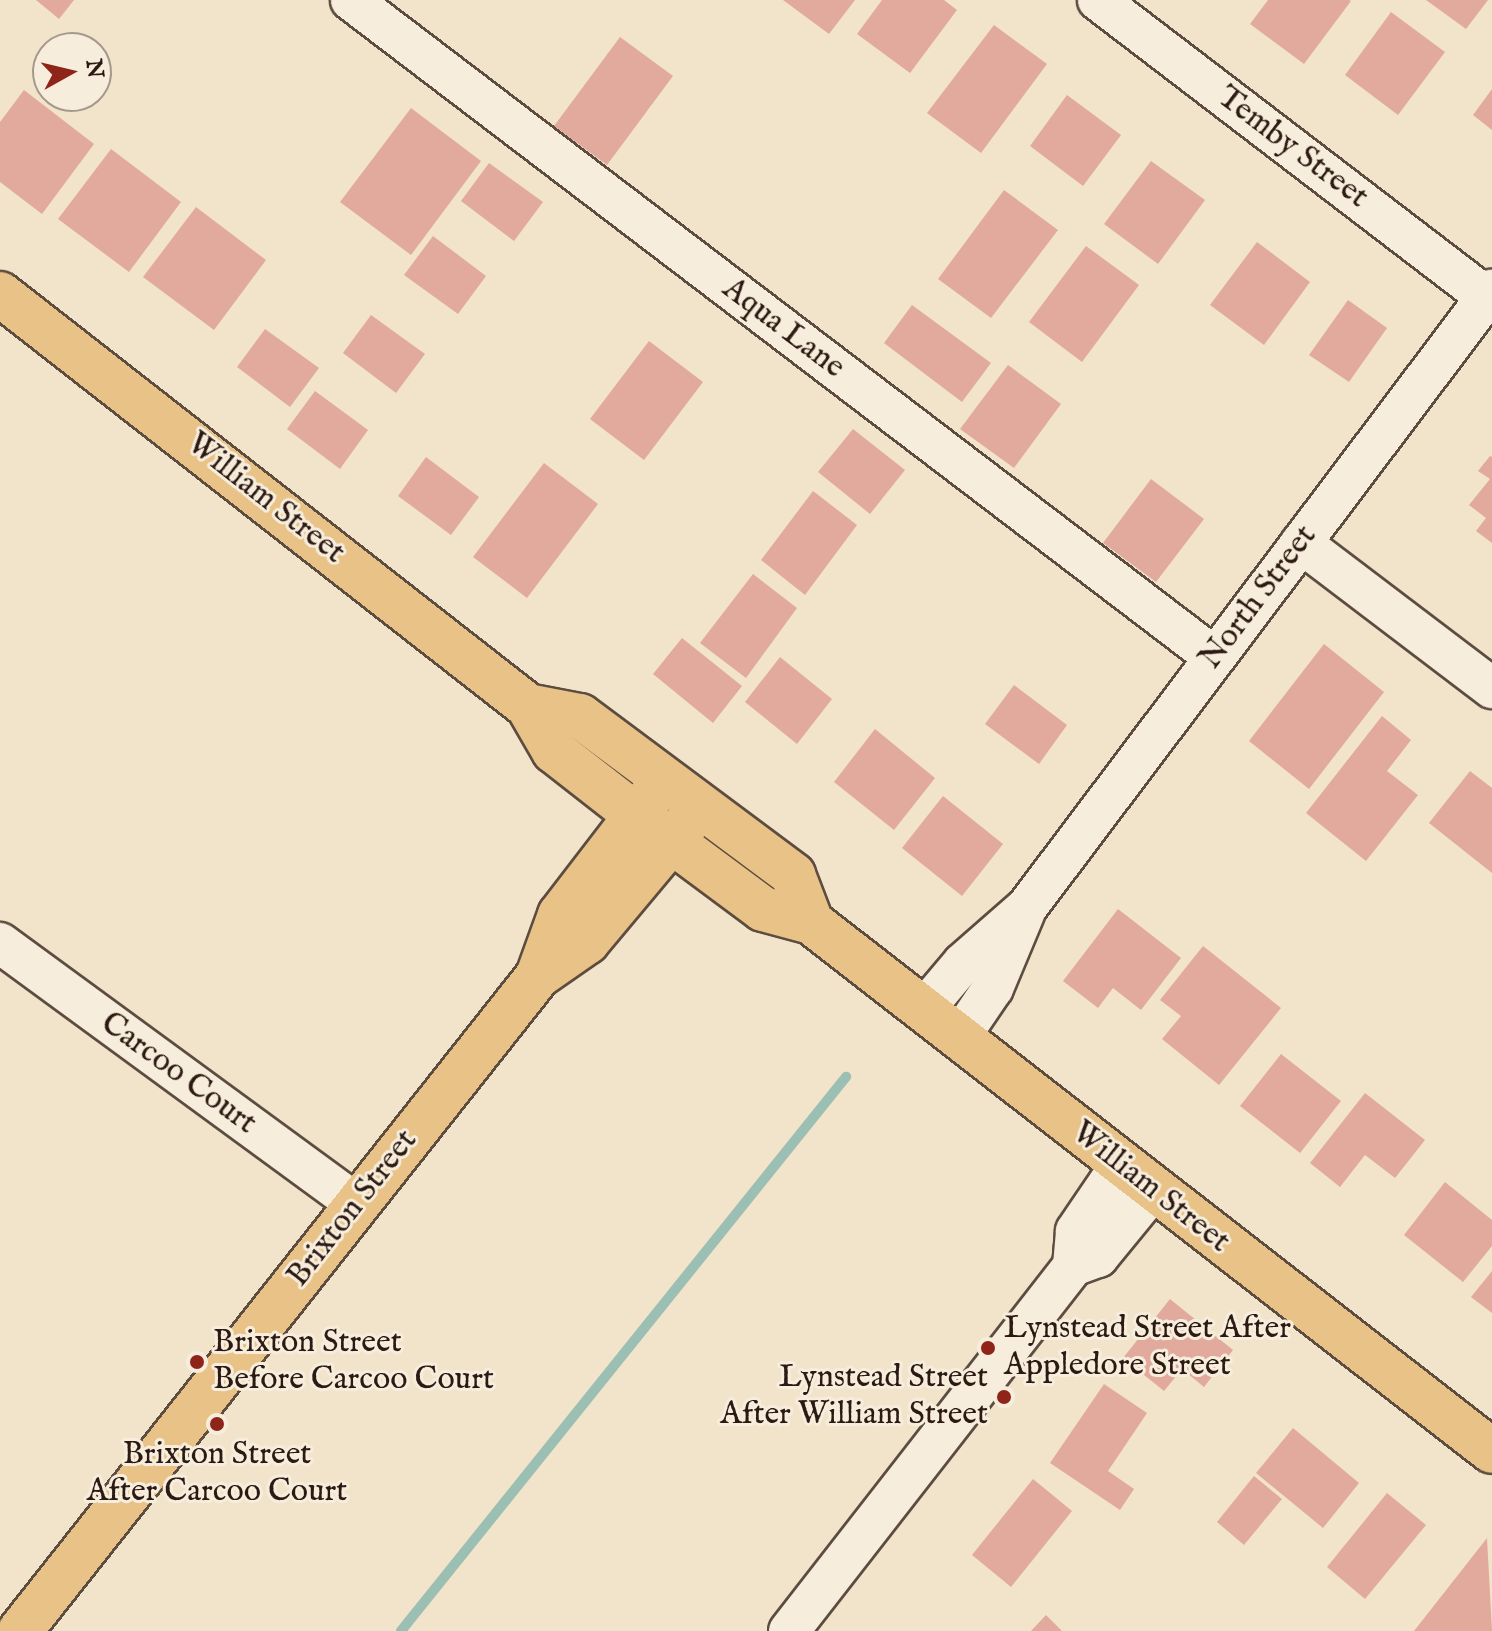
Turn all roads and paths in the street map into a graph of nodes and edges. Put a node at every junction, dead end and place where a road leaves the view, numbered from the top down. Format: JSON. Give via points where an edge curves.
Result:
{"nodes":[{"id":1,"x":351,"y":0,"type":"edge"},
{"id":2,"x":1098,"y":0,"type":"edge"},
{"id":3,"x":0,"y":294,"type":"edge"},
{"id":4,"x":1489,"y":294,"type":"edge"},
{"id":5,"x":1301,"y":543,"type":"junction"},
{"id":6,"x":1214,"y":657,"type":"junction"},
{"id":7,"x":1492,"y":688,"type":"edge"},
{"id":8,"x":528,"y":706,"type":"junction"},
{"id":9,"x":664,"y":780,"type":"junction"},
{"id":10,"x":699,"y":808,"type":"junction"},
{"id":11,"x":636,"y":816,"type":"junction"},
{"id":12,"x":671,"y":842,"type":"junction"},
{"id":13,"x":1027,"y":907,"type":"junction"},
{"id":14,"x":811,"y":922,"type":"junction"},
{"id":15,"x":0,"y":943,"type":"edge"},
{"id":16,"x":538,"y":976,"type":"junction"},
{"id":17,"x":926,"y":1007,"type":"junction"},
{"id":18,"x":961,"y":1035,"type":"junction"},
{"id":19,"x":1136,"y":1178,"type":"junction"},
{"id":20,"x":357,"y":1204,"type":"junction"},
{"id":21,"x":1492,"y":1451,"type":"edge"},
{"id":22,"x":20,"y":1631,"type":"edge"},
{"id":23,"x":790,"y":1631,"type":"edge"}],
"edges":[{"from":1,"to":6,"type":"street","name":"Aqua Lane"},
{"from":2,"to":4,"type":"street","name":"Temby Street"},
{"from":3,"to":8,"type":"main road","name":"William Street"},
{"from":4,"to":5,"type":"street","name":"North Street"},
{"from":5,"to":6,"type":"street","name":"North Street"},
{"from":5,"to":7,"type":"street"},
{"from":6,"to":13,"type":"street","name":"North Street"},
{"from":8,"to":9,"type":"main road","name":"William Street","via":[[580,716]]},
{"from":8,"to":11,"type":"main road","name":"William Street","via":[[554,751]]},
{"from":9,"to":10,"type":"main road","name":"William Street"},
{"from":9,"to":11,"type":"main road","name":"Brixton Street"},
{"from":10,"to":12,"type":"main road","name":"Brixton Street"},
{"from":10,"to":14,"type":"main road","name":"William Street","via":[[793,875]]},
{"from":11,"to":12,"type":"main road","name":"William Street"},
{"from":11,"to":16,"type":"main road","name":"Brixton Street","via":[[560,915]]},
{"from":12,"to":14,"type":"main road","name":"William Street","via":[[763,909]]},
{"from":12,"to":16,"type":"main road","name":"Brixton Street","via":[[587,942]]},
{"from":13,"to":17,"type":"street","name":"North Street","via":[[963,963]]},
{"from":13,"to":18,"type":"street","name":"North Street","via":[[993,988]]},
{"from":14,"to":17,"type":"main road","name":"William Street"},
{"from":15,"to":20,"type":"street","name":"Carcoo Court"},
{"from":16,"to":20,"type":"main road","name":"Brixton Street"},
{"from":17,"to":18,"type":"main road","name":"William Street"},
{"from":18,"to":19,"type":"main road","name":"William Street"},
{"from":19,"to":21,"type":"main road","name":"William Street"},
{"from":19,"to":23,"type":"street","via":[[1098,1257],[1073,1266]]},
{"from":20,"to":22,"type":"main road","name":"Brixton Street"}]}
